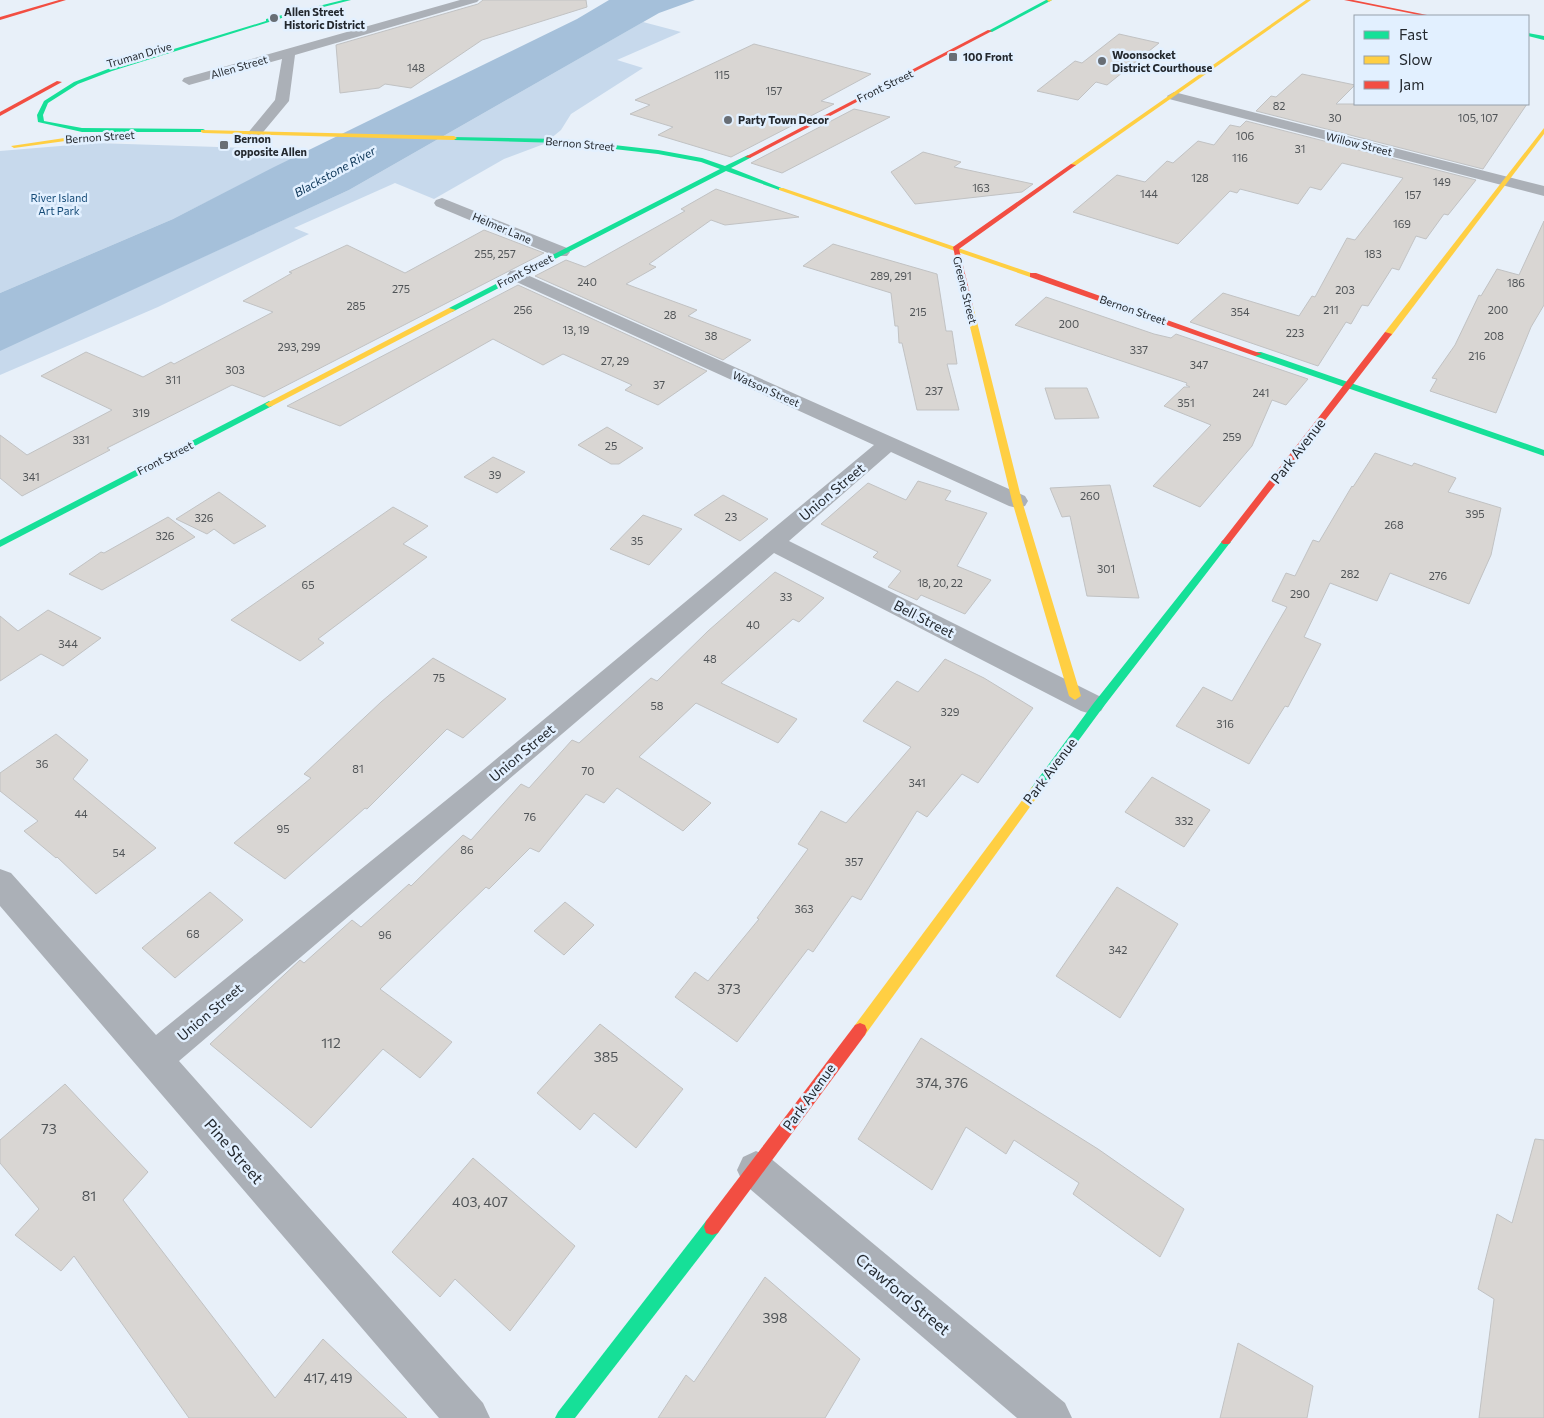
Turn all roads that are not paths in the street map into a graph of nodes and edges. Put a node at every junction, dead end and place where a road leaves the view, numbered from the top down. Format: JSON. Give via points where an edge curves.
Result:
{"nodes":[{"id":1,"x":64,"y":0,"type":"edge"},
{"id":2,"x":349,"y":0,"type":"edge"},
{"id":3,"x":473,"y":0,"type":"edge"},
{"id":4,"x":1050,"y":0,"type":"edge"},
{"id":5,"x":1310,"y":0,"type":"edge"},
{"id":6,"x":1346,"y":0,"type":"edge"},
{"id":7,"x":1425,"y":15,"type":"edge"},
{"id":8,"x":286,"y":16,"type":"junction"},
{"id":9,"x":0,"y":19,"type":"edge"},
{"id":10,"x":1529,"y":35,"type":"edge"},
{"id":11,"x":1544,"y":38,"type":"edge"},
{"id":12,"x":289,"y":53,"type":"junction"},
{"id":13,"x":190,"y":82,"type":"dead end"},
{"id":14,"x":1174,"y":96,"type":"junction"},
{"id":15,"x":0,"y":116,"type":"edge"},
{"id":16,"x":31,"y":119,"type":"junction"},
{"id":17,"x":1544,"y":130,"type":"edge"},
{"id":18,"x":187,"y":132,"type":"junction"},
{"id":19,"x":254,"y":134,"type":"junction"},
{"id":20,"x":538,"y":145,"type":"junction"},
{"id":21,"x":14,"y":146,"type":"junction"},
{"id":22,"x":1,"y":149,"type":"edge"},
{"id":23,"x":634,"y":161,"type":"dead end"},
{"id":24,"x":685,"y":169,"type":"dead end"},
{"id":25,"x":722,"y":169,"type":"junction"},
{"id":26,"x":1507,"y":181,"type":"junction"},
{"id":27,"x":1544,"y":191,"type":"edge"},
{"id":28,"x":442,"y":203,"type":"dead end"},
{"id":29,"x":955,"y":248,"type":"junction"},
{"id":30,"x":561,"y":252,"type":"junction"},
{"id":31,"x":516,"y":275,"type":"junction"},
{"id":32,"x":1349,"y":386,"type":"junction"},
{"id":33,"x":888,"y":444,"type":"junction"},
{"id":34,"x":1544,"y":453,"type":"edge"},
{"id":35,"x":1016,"y":501,"type":"junction"},
{"id":36,"x":772,"y":542,"type":"junction"},
{"id":37,"x":0,"y":544,"type":"edge"},
{"id":38,"x":1086,"y":702,"type":"junction"},
{"id":39,"x":0,"y":883,"type":"edge"},
{"id":40,"x":154,"y":1059,"type":"junction"},
{"id":41,"x":756,"y":1170,"type":"junction"},
{"id":42,"x":468,"y":1418,"type":"edge"},
{"id":43,"x":564,"y":1418,"type":"edge"},
{"id":44,"x":1050,"y":1418,"type":"edge"}],
"edges":[{"from":1,"to":9,"type":"main road"},
{"from":2,"to":8,"type":"main road","name":"Truman Drive"},
{"from":3,"to":12,"type":"street","name":"Allen Street"},
{"from":4,"to":25,"type":"main road","name":"Front Street"},
{"from":5,"to":14,"type":"main road","name":"Greene Street"},
{"from":6,"to":7,"type":"main road"},
{"from":8,"to":15,"type":"main road","name":"Truman Drive","via":[[95,68],[51,85]]},
{"from":8,"to":16,"type":"main road","name":"Truman Drive","via":[[82,81],[60,91],[46,102],[40,115]]},
{"from":10,"to":11,"type":"main road"},
{"from":12,"to":13,"type":"street","name":"Allen Street"},
{"from":12,"to":19,"type":"street","name":"Allen Street","via":[[282,101]]},
{"from":14,"to":26,"type":"street","name":"Willow Street"},
{"from":14,"to":29,"type":"main road","name":"Greene Street"},
{"from":15,"to":16,"type":"main road","name":"Bernon Street"},
{"from":16,"to":18,"type":"main road","name":"Bernon Street","via":[[72,130]]},
{"from":16,"to":21,"type":"main road","name":"Truman Drive","via":[[44,125],[38,134]]},
{"from":17,"to":26,"type":"main road","name":"Park Avenue"},
{"from":18,"to":19,"type":"main road","name":"Bernon Street"},
{"from":18,"to":21,"type":"main road","name":"Bernon Street"},
{"from":19,"to":20,"type":"main road","name":"Bernon Street"},
{"from":20,"to":23,"type":"main road","name":"Bernon Street"},
{"from":20,"to":25,"type":"main road","name":"Bernon Street","via":[[658,152],[702,160]]},
{"from":21,"to":22,"type":"main road"},
{"from":24,"to":25,"type":"main road","name":"Bernon Street"},
{"from":25,"to":29,"type":"main road","name":"Bernon Street"},
{"from":25,"to":30,"type":"main road","name":"Front Street"},
{"from":26,"to":27,"type":"street","name":"Willow Street"},
{"from":26,"to":32,"type":"main road","name":"Park Avenue"},
{"from":28,"to":30,"type":"street","name":"Helmer Lane"},
{"from":29,"to":32,"type":"main road","name":"Bernon Street"},
{"from":29,"to":35,"type":"main road","name":"Greene Street"},
{"from":30,"to":31,"type":"main road","name":"Front Street"},
{"from":31,"to":33,"type":"street","name":"Watson Street"},
{"from":31,"to":37,"type":"main road","name":"Front Street"},
{"from":32,"to":34,"type":"main road","name":"Bernon Street"},
{"from":32,"to":38,"type":"main road","name":"Park Avenue"},
{"from":33,"to":35,"type":"street","name":"Watson Street"},
{"from":33,"to":36,"type":"street","name":"Union Street"},
{"from":35,"to":38,"type":"main road","name":"Greene Street"},
{"from":36,"to":38,"type":"street","name":"Bell Street"},
{"from":36,"to":40,"type":"street","name":"Union Street"},
{"from":38,"to":41,"type":"main road","name":"Park Avenue"},
{"from":39,"to":40,"type":"street","name":"Pine Street"},
{"from":40,"to":42,"type":"street","name":"Pine Street"},
{"from":41,"to":43,"type":"main road","name":"Park Avenue"},
{"from":41,"to":44,"type":"street","name":"Crawford Street"}]}
